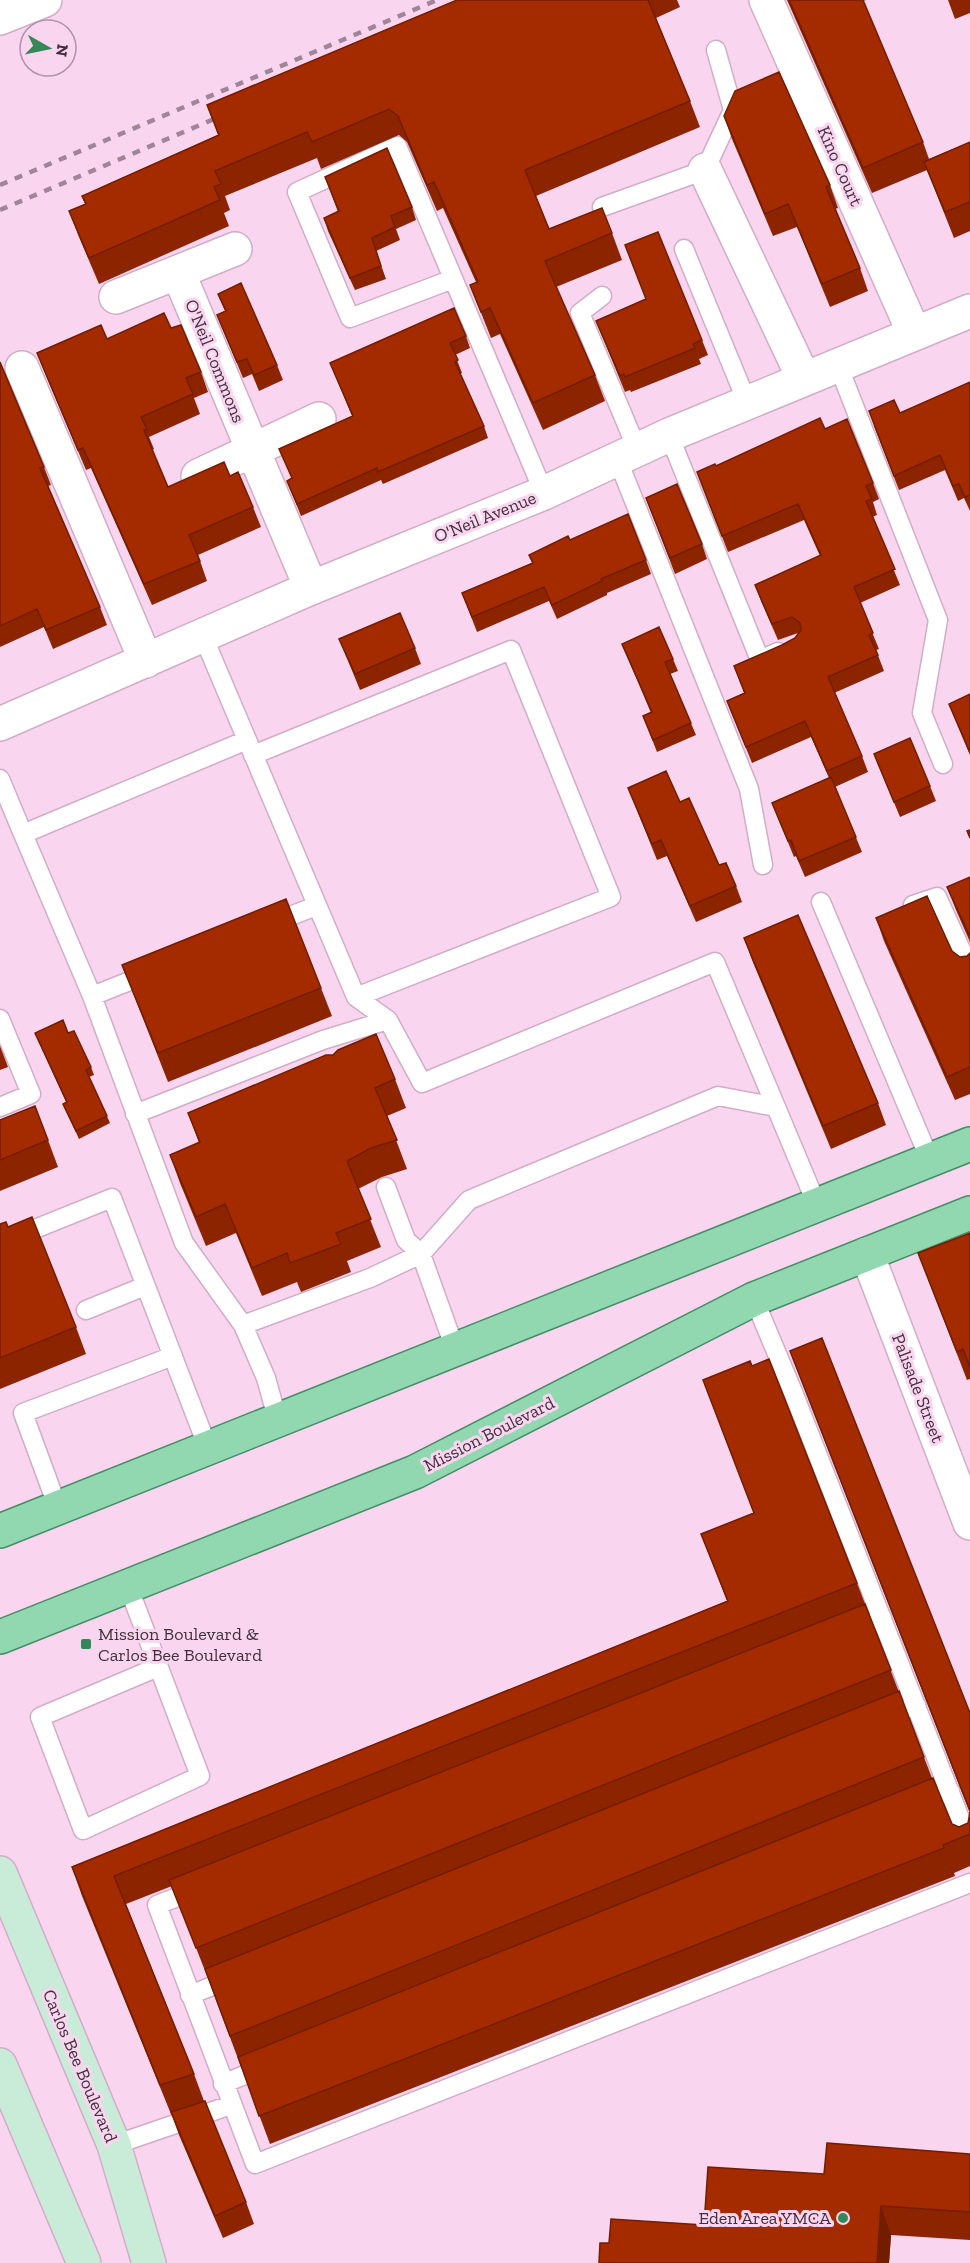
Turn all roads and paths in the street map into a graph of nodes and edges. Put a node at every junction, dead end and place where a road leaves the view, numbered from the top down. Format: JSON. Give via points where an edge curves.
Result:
{"nodes":[{"id":1,"x":45,"y":0,"type":"edge"},
{"id":2,"x":766,"y":0,"type":"edge"},
{"id":3,"x":0,"y":18,"type":"edge"},
{"id":4,"x":716,"y":50,"type":"dead end"},
{"id":5,"x":705,"y":170,"type":"junction"},
{"id":6,"x":602,"y":207,"type":"edge"},
{"id":7,"x":235,"y":249,"type":"dead end"},
{"id":8,"x":684,"y":249,"type":"dead end"},
{"id":9,"x":178,"y":272,"type":"junction"},
{"id":10,"x":453,"y":279,"type":"junction"},
{"id":11,"x":602,"y":296,"type":"dead end"},
{"id":12,"x":116,"y":297,"type":"dead end"},
{"id":13,"x":970,"y":311,"type":"edge"},
{"id":14,"x":914,"y":333,"type":"junction"},
{"id":15,"x":838,"y":365,"type":"junction"},
{"id":16,"x":22,"y":368,"type":"dead end"},
{"id":17,"x":804,"y":379,"type":"junction"},
{"id":18,"x":747,"y":402,"type":"junction"},
{"id":19,"x":319,"y":420,"type":"dead end"},
{"id":20,"x":669,"y":435,"type":"junction"},
{"id":21,"x":252,"y":451,"type":"junction"},
{"id":22,"x":627,"y":454,"type":"junction"},
{"id":23,"x":198,"y":476,"type":"edge"},
{"id":24,"x":544,"y":492,"type":"junction"},
{"id":25,"x":311,"y":588,"type":"junction"},
{"id":26,"x":203,"y":636,"type":"junction"},
{"id":27,"x":796,"y":644,"type":"edge"},
{"id":28,"x":146,"y":661,"type":"junction"},
{"id":29,"x":0,"y":724,"type":"edge"},
{"id":30,"x":250,"y":748,"type":"junction"},
{"id":31,"x":943,"y":764,"type":"dead end"},
{"id":32,"x":0,"y":779,"type":"edge"},
{"id":33,"x":22,"y":834,"type":"junction"},
{"id":34,"x":763,"y":865,"type":"dead end"},
{"id":35,"x":821,"y":902,"type":"dead end"},
{"id":36,"x":913,"y":905,"type":"edge"},
{"id":37,"x":316,"y":906,"type":"junction"},
{"id":38,"x":254,"y":931,"type":"edge"},
{"id":39,"x":171,"y":964,"type":"edge"},
{"id":40,"x":970,"y":969,"type":"edge"},
{"id":41,"x":92,"y":996,"type":"junction"},
{"id":42,"x":356,"y":996,"type":"junction"},
{"id":43,"x":0,"y":1019,"type":"edge"},
{"id":44,"x":388,"y":1020,"type":"junction"},
{"id":45,"x":0,"y":1107,"type":"edge"},
{"id":46,"x":776,"y":1107,"type":"junction"},
{"id":47,"x":135,"y":1114,"type":"junction"},
{"id":48,"x":970,"y":1144,"type":"edge"},
{"id":49,"x":930,"y":1160,"type":"junction"},
{"id":50,"x":386,"y":1187,"type":"dead end"},
{"id":51,"x":817,"y":1205,"type":"junction"},
{"id":52,"x":970,"y":1213,"type":"edge"},
{"id":53,"x":0,"y":1243,"type":"edge"},
{"id":54,"x":421,"y":1254,"type":"junction"},
{"id":55,"x":867,"y":1254,"type":"junction"},
{"id":56,"x":145,"y":1286,"type":"junction"},
{"id":57,"x":754,"y":1299,"type":"junction"},
{"id":58,"x":86,"y":1310,"type":"dead end"},
{"id":59,"x":243,"y":1325,"type":"junction"},
{"id":60,"x":455,"y":1350,"type":"junction"},
{"id":61,"x":173,"y":1356,"type":"junction"},
{"id":62,"x":278,"y":1421,"type":"junction"},
{"id":63,"x":208,"y":1448,"type":"junction"},
{"id":64,"x":58,"y":1508,"type":"junction"},
{"id":65,"x":967,"y":1508,"type":"edge"},
{"id":66,"x":0,"y":1531,"type":"edge"},
{"id":67,"x":128,"y":1586,"type":"junction"},
{"id":68,"x":882,"y":1618,"type":"junction"},
{"id":69,"x":838,"y":1636,"type":"edge"},
{"id":70,"x":0,"y":1637,"type":"edge"},
{"id":71,"x":158,"y":1667,"type":"junction"},
{"id":72,"x":916,"y":1705,"type":"junction"},
{"id":73,"x":872,"y":1723,"type":"edge"},
{"id":74,"x":950,"y":1791,"type":"junction"},
{"id":75,"x":906,"y":1809,"type":"edge"},
{"id":76,"x":970,"y":1844,"type":"edge"},
{"id":77,"x":0,"y":1873,"type":"edge"},
{"id":78,"x":212,"y":1883,"type":"edge"},
{"id":79,"x":970,"y":1883,"type":"edge"},
{"id":80,"x":245,"y":1973,"type":"edge"},
{"id":81,"x":190,"y":1995,"type":"junction"},
{"id":82,"x":278,"y":2062,"type":"edge"},
{"id":83,"x":3,"y":2080,"type":"edge"},
{"id":84,"x":223,"y":2084,"type":"junction"},
{"id":85,"x":231,"y":2104,"type":"junction"},
{"id":86,"x":114,"y":2145,"type":"junction"},
{"id":87,"x":84,"y":2263,"type":"edge"},
{"id":88,"x":149,"y":2263,"type":"edge"}],
"edges":[{"from":1,"to":3,"type":"street"},
{"from":2,"to":14,"type":"street","name":"Kino Court"},
{"from":4,"to":5,"type":"lane","via":[[733,110]]},
{"from":5,"to":6,"type":"lane"},
{"from":5,"to":17,"type":"street"},
{"from":7,"to":9,"type":"street"},
{"from":8,"to":18,"type":"lane"},
{"from":9,"to":12,"type":"street"},
{"from":9,"to":21,"type":"street","name":"O'Neil Commons"},
{"from":10,"to":10,"type":"lane","via":[[397,146],[297,192],[350,318]]},
{"from":10,"to":24,"type":"lane"},
{"from":11,"to":22,"type":"lane","via":[[580,313]]},
{"from":13,"to":14,"type":"street","name":"O'Neil Avenue"},
{"from":14,"to":15,"type":"street","name":"O'Neil Avenue"},
{"from":15,"to":17,"type":"street","name":"O'Neil Avenue"},
{"from":15,"to":31,"type":"lane","via":[[938,620],[922,713]]},
{"from":16,"to":28,"type":"street"},
{"from":17,"to":18,"type":"street","name":"O'Neil Avenue"},
{"from":18,"to":20,"type":"street","name":"O'Neil Avenue"},
{"from":19,"to":21,"type":"street"},
{"from":20,"to":22,"type":"street","name":"O'Neil Avenue"},
{"from":20,"to":27,"type":"lane","via":[[760,660]]},
{"from":21,"to":23,"type":"street"},
{"from":21,"to":25,"type":"street","name":"O'Neil Commons"},
{"from":22,"to":24,"type":"street","name":"O'Neil Avenue"},
{"from":22,"to":34,"type":"lane","via":[[748,789]]},
{"from":24,"to":25,"type":"street","name":"O'Neil Avenue"},
{"from":25,"to":26,"type":"street","name":"O'Neil Avenue"},
{"from":26,"to":28,"type":"street","name":"O'Neil Avenue"},
{"from":26,"to":30,"type":"lane"},
{"from":28,"to":29,"type":"street","name":"O'Neil Avenue"},
{"from":30,"to":33,"type":"lane"},
{"from":30,"to":37,"type":"lane"},
{"from":30,"to":42,"type":"lane","via":[[511,650],[611,897]]},
{"from":32,"to":33,"type":"lane"},
{"from":33,"to":41,"type":"lane"},
{"from":35,"to":49,"type":"lane"},
{"from":36,"to":40,"type":"lane","via":[[938,897]]},
{"from":37,"to":38,"type":"lane"},
{"from":37,"to":42,"type":"lane"},
{"from":39,"to":41,"type":"lane"},
{"from":41,"to":47,"type":"lane"},
{"from":42,"to":44,"type":"lane"},
{"from":43,"to":45,"type":"lane","via":[[31,1094]]},
{"from":44,"to":46,"type":"lane","via":[[422,1083],[715,962]]},
{"from":44,"to":47,"type":"lane"},
{"from":46,"to":51,"type":"lane"},
{"from":46,"to":54,"type":"lane","via":[[718,1096],[707,1100],[470,1200]]},
{"from":47,"to":59,"type":"lane","via":[[184,1244]]},
{"from":48,"to":49,"type":"main road"},
{"from":49,"to":51,"type":"main road"},
{"from":50,"to":54,"type":"lane","via":[[406,1240]]},
{"from":51,"to":60,"type":"main road"},
{"from":52,"to":55,"type":"main road","name":"Mission Boulevard"},
{"from":53,"to":56,"type":"lane","via":[[112,1198]]},
{"from":54,"to":59,"type":"lane","via":[[370,1278]]},
{"from":54,"to":60,"type":"lane"},
{"from":55,"to":57,"type":"main road","name":"Mission Boulevard"},
{"from":55,"to":65,"type":"street","name":"Palisade Street"},
{"from":56,"to":58,"type":"lane"},
{"from":56,"to":61,"type":"lane"},
{"from":57,"to":67,"type":"main road","name":"Mission Boulevard","via":[[415,1472]]},
{"from":57,"to":68,"type":"lane"},
{"from":59,"to":62,"type":"lane","via":[[266,1378]]},
{"from":60,"to":62,"type":"main road"},
{"from":61,"to":63,"type":"lane"},
{"from":61,"to":64,"type":"lane","via":[[23,1413]]},
{"from":62,"to":63,"type":"main road"},
{"from":63,"to":64,"type":"main road"},
{"from":64,"to":66,"type":"main road"},
{"from":67,"to":70,"type":"main road","name":"Mission Boulevard"},
{"from":67,"to":71,"type":"lane"},
{"from":68,"to":69,"type":"lane"},
{"from":68,"to":72,"type":"lane"},
{"from":71,"to":71,"type":"lane","via":[[200,1776],[83,1830],[39,1717]]},
{"from":72,"to":73,"type":"lane"},
{"from":72,"to":74,"type":"lane"},
{"from":74,"to":75,"type":"lane"},
{"from":74,"to":76,"type":"lane"},
{"from":77,"to":86,"type":"main road","name":"Carlos Bee Boulevard"},
{"from":78,"to":81,"type":"lane","via":[[157,1905]]},
{"from":79,"to":85,"type":"lane","via":[[255,2164]]},
{"from":80,"to":81,"type":"lane"},
{"from":81,"to":84,"type":"lane"},
{"from":82,"to":84,"type":"lane"},
{"from":83,"to":87,"type":"main road"},
{"from":84,"to":85,"type":"lane"},
{"from":85,"to":86,"type":"lane"},
{"from":86,"to":88,"type":"main road","name":"Carlos Bee Boulevard"}]}
